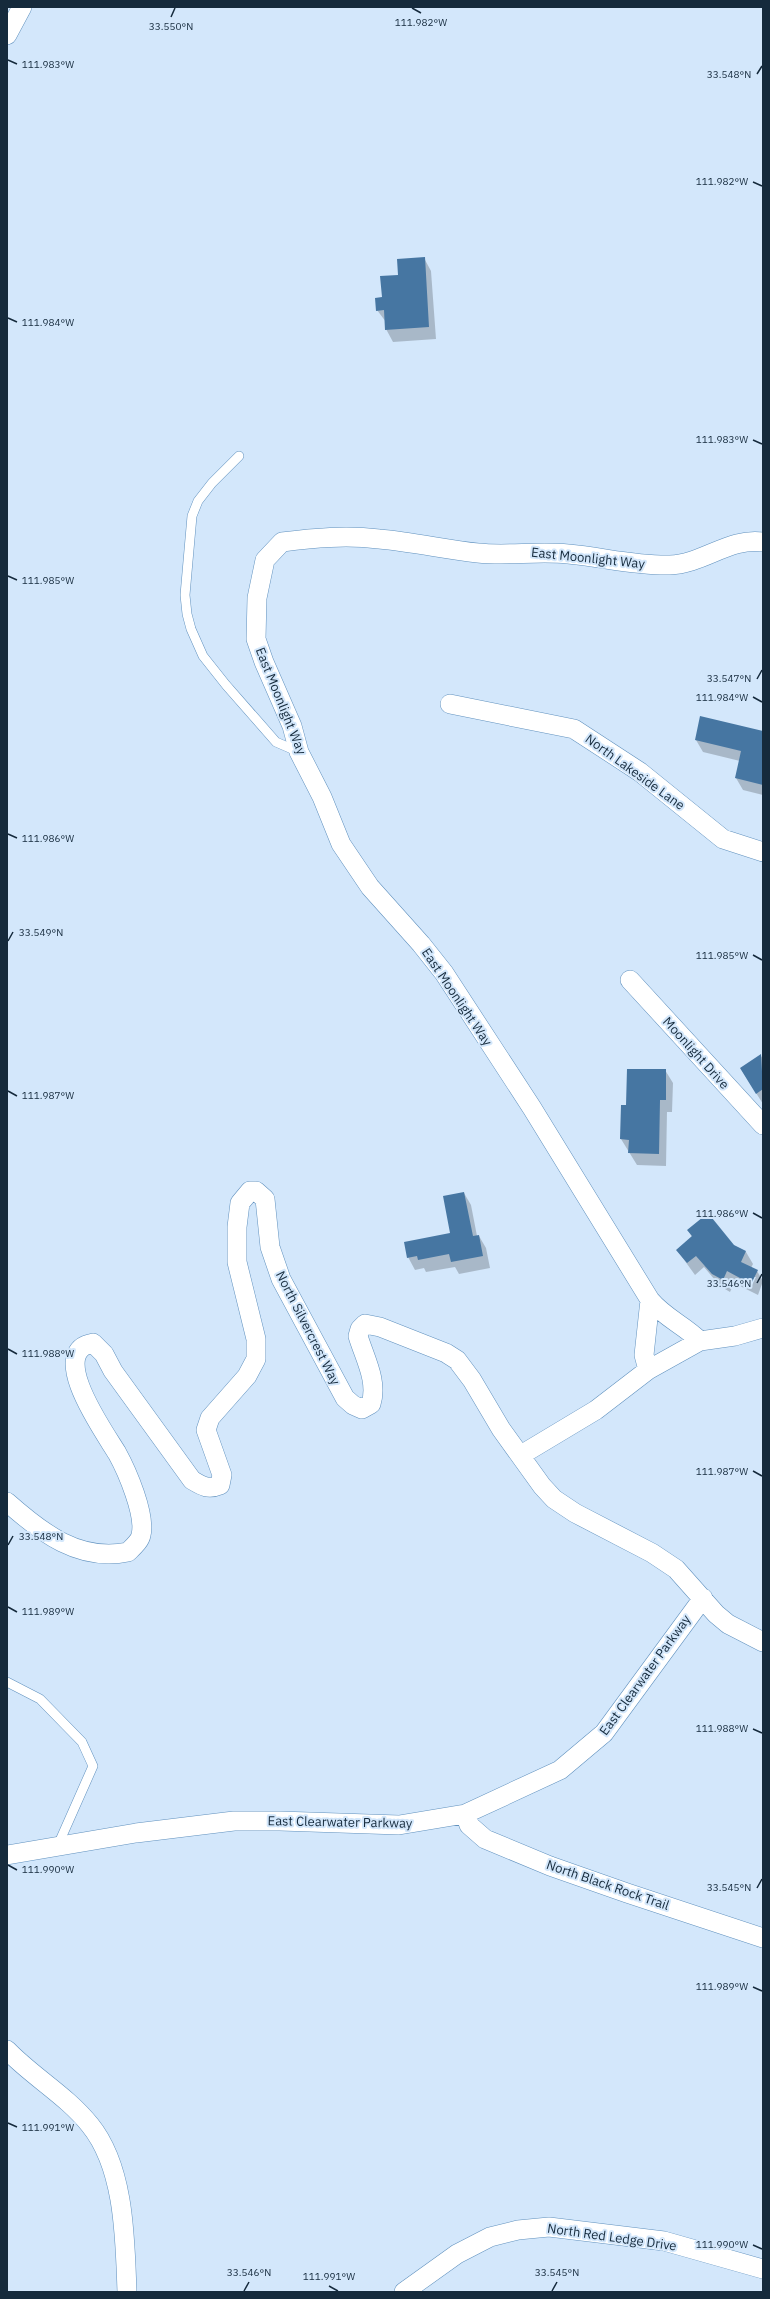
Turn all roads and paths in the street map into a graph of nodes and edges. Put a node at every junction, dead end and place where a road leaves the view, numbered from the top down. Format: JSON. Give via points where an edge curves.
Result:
{"nodes":[{"id":1,"x":22,"y":7,"type":"edge"},
{"id":2,"x":7,"y":35,"type":"edge"},
{"id":3,"x":239,"y":456,"type":"dead end"},
{"id":4,"x":763,"y":542,"type":"edge"},
{"id":5,"x":450,"y":704,"type":"dead end"},
{"id":6,"x":298,"y":752,"type":"junction"},
{"id":7,"x":763,"y":852,"type":"edge"},
{"id":8,"x":630,"y":980,"type":"dead end"},
{"id":9,"x":763,"y":1125,"type":"edge"},
{"id":10,"x":650,"y":1300,"type":"junction"},
{"id":11,"x":763,"y":1328,"type":"edge"},
{"id":12,"x":700,"y":1341,"type":"junction"},
{"id":13,"x":648,"y":1370,"type":"junction"},
{"id":14,"x":521,"y":1455,"type":"junction"},
{"id":15,"x":7,"y":1502,"type":"edge"},
{"id":16,"x":703,"y":1598,"type":"junction"},
{"id":17,"x":763,"y":1642,"type":"edge"},
{"id":18,"x":7,"y":1682,"type":"edge"},
{"id":19,"x":465,"y":1814,"type":"junction"},
{"id":20,"x":58,"y":1845,"type":"junction"},
{"id":21,"x":7,"y":1855,"type":"edge"},
{"id":22,"x":763,"y":1938,"type":"edge"},
{"id":23,"x":7,"y":2050,"type":"edge"},
{"id":24,"x":763,"y":2270,"type":"edge"},
{"id":25,"x":127,"y":2292,"type":"edge"},
{"id":26,"x":404,"y":2292,"type":"edge"}],
"edges":[{"from":1,"to":2,"type":"street"},
{"from":3,"to":6,"type":"lane","via":[[212,483],[198,501],[192,516],[185,595],[187,614],[203,656],[226,685],[276,742]]},
{"from":4,"to":6,"type":"street","name":"East Moonlight Way","via":[[754,540],[734,544],[703,559],[672,566],[567,554],[479,553],[377,538],[327,537],[282,542],[265,560],[257,598],[256,639],[292,726]]},
{"from":5,"to":7,"type":"street","name":"North Lakeside Lane","via":[[574,728],[640,772],[723,839]]},
{"from":6,"to":10,"type":"street","name":"East Moonlight Way","via":[[322,797],[340,844],[354,866],[444,973],[532,1108]]},
{"from":8,"to":9,"type":"street","name":"Moonlight Drive"},
{"from":10,"to":12,"type":"street","name":"East Moonlight Way","via":[[660,1311],[688,1328]]},
{"from":10,"to":13,"type":"street","via":[[644,1355]]},
{"from":11,"to":12,"type":"street","via":[[735,1336]]},
{"from":12,"to":13,"type":"street"},
{"from":13,"to":14,"type":"street","via":[[596,1410]]},
{"from":14,"to":15,"type":"street","name":"North Silvercrest Way","via":[[486,1407],[472,1380],[457,1360],[380,1326],[365,1324],[360,1329],[358,1336],[373,1382],[374,1393],[371,1404],[362,1409],[352,1405],[345,1398],[281,1280],[270,1247],[265,1199],[256,1191],[250,1191],[240,1203],[236,1228],[237,1262],[256,1339],[256,1359],[247,1376],[210,1418],[206,1430],[222,1475],[220,1485],[213,1488],[203,1487],[192,1480],[113,1371],[104,1354],[93,1343],[84,1345],[78,1351],[74,1361],[76,1374],[91,1410],[118,1454],[135,1494],[141,1518],[141,1535],[128,1552],[119,1554],[101,1553],[67,1545],[38,1529]]},
{"from":14,"to":16,"type":"street","name":"North Silvercrest Way","via":[[554,1499],[575,1514],[652,1553],[676,1569]]},
{"from":16,"to":17,"type":"street","name":"North Silvercrest Way","via":[[728,1624]]},
{"from":16,"to":19,"type":"street","name":"East Clearwater Parkway","via":[[604,1733],[560,1770]]},
{"from":18,"to":20,"type":"lane","via":[[40,1699],[82,1742],[93,1766]]},
{"from":19,"to":20,"type":"street","name":"East Clearwater Parkway","via":[[399,1825],[234,1821]]},
{"from":19,"to":22,"type":"street","name":"North Black Rock Trail","via":[[469,1825],[485,1839],[620,1891]]},
{"from":20,"to":21,"type":"street","name":"East Clearwater Parkway"},
{"from":23,"to":25,"type":"street","via":[[91,2125],[104,2147],[121,2207]]},
{"from":24,"to":26,"type":"street","name":"North Red Ledge Drive","via":[[664,2241],[549,2227],[518,2230],[490,2237],[457,2254]]}]}
